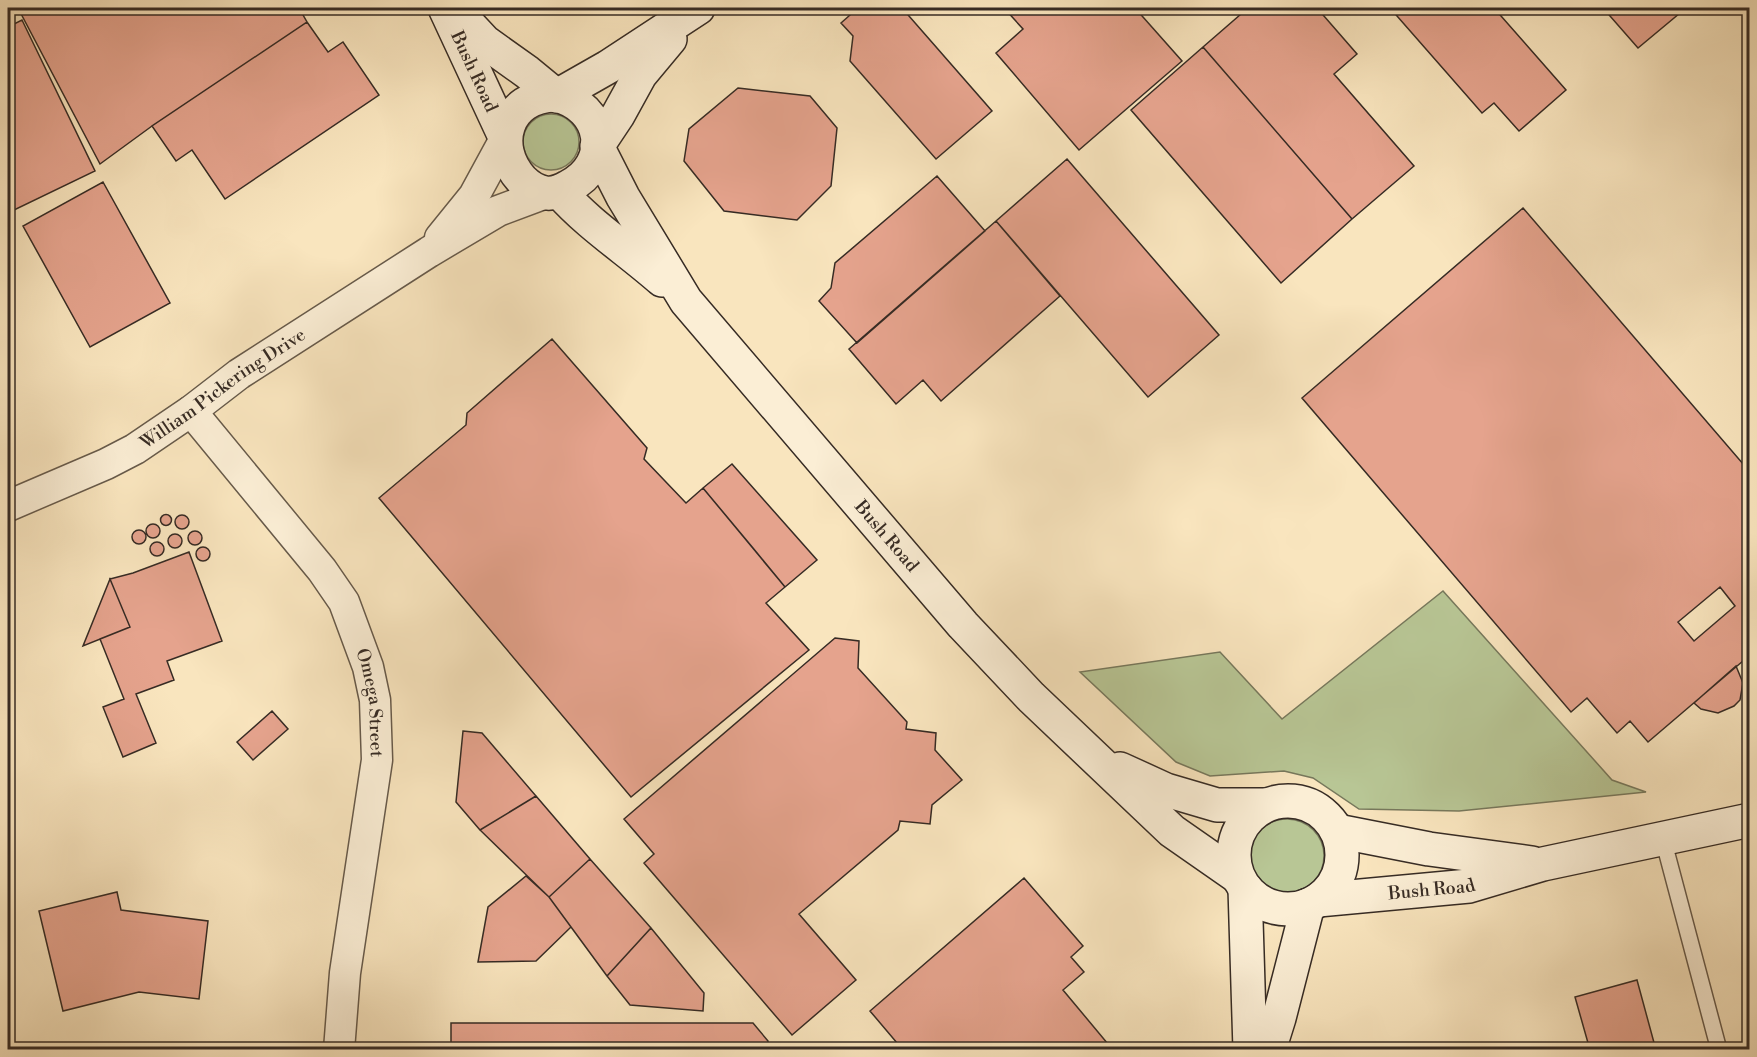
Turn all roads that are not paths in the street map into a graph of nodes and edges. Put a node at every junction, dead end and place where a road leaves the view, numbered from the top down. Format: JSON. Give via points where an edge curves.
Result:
{"nodes":[{"id":1,"x":445,"y":8,"type":"edge"},
{"id":2,"x":453,"y":8,"type":"edge"},
{"id":3,"x":697,"y":9,"type":"edge"},
{"id":4,"x":556,"y":95,"type":"junction"},
{"id":5,"x":505,"y":138,"type":"junction"},
{"id":6,"x":597,"y":145,"type":"junction"},
{"id":7,"x":553,"y":192,"type":"junction"},
{"id":8,"x":429,"y":252,"type":"junction"},
{"id":9,"x":686,"y":301,"type":"junction"},
{"id":10,"x":191,"y":411,"type":"junction"},
{"id":11,"x":8,"y":506,"type":"edge"},
{"id":12,"x":1097,"y":759,"type":"junction"},
{"id":13,"x":1265,"y":805,"type":"junction"},
{"id":14,"x":1749,"y":820,"type":"edge"},
{"id":15,"x":1337,"y":831,"type":"junction"},
{"id":16,"x":1662,"y":839,"type":"junction"},
{"id":17,"x":1543,"y":864,"type":"junction"},
{"id":18,"x":1241,"y":882,"type":"junction"},
{"id":19,"x":1313,"y":903,"type":"junction"},
{"id":20,"x":339,"y":1050,"type":"edge"},
{"id":21,"x":1250,"y":1050,"type":"edge"},
{"id":22,"x":1269,"y":1050,"type":"edge"},
{"id":23,"x":1719,"y":1050,"type":"edge"}],
"edges":[{"from":1,"to":5,"type":"main road","name":"Bush Road"},
{"from":2,"to":4,"type":"main road","name":"Bush Road","via":[[485,42]]},
{"from":3,"to":4,"type":"main road","via":[[608,67]]},
{"from":3,"to":6,"type":"main road","via":[[640,75]]},
{"from":4,"to":5,"type":"main road","via":[[540,96],[521,106],[512,117]]},
{"from":4,"to":6,"type":"main road","via":[[574,101],[587,112],[595,127]]},
{"from":5,"to":7,"type":"main road","via":[[507,155],[519,176],[535,189]]},
{"from":5,"to":8,"type":"street","name":"William Pickering Drive","via":[[474,196]]},
{"from":6,"to":7,"type":"main road","via":[[595,160],[585,177]]},
{"from":6,"to":9,"type":"main road","name":"Bush Road","via":[[623,197]]},
{"from":7,"to":8,"type":"street","name":"William Pickering Drive","via":[[498,211]]},
{"from":7,"to":9,"type":"main road","name":"Bush Road"},
{"from":8,"to":10,"type":"street","name":"William Pickering Drive","via":[[239,374]]},
{"from":9,"to":12,"type":"main road","name":"Bush Road","via":[[963,625]]},
{"from":10,"to":11,"type":"street","name":"William Pickering Drive","via":[[106,464]]},
{"from":10,"to":20,"type":"street","name":"Omega Street","via":[[322,570],[344,602],[368,667],[375,700],[377,760],[348,954]]},
{"from":12,"to":13,"type":"main road","name":"Bush Road","via":[[1166,790],[1217,805]]},
{"from":12,"to":18,"type":"main road","name":"Bush Road","via":[[1172,831]]},
{"from":13,"to":15,"type":"main road","via":[[1283,800],[1311,805]]},
{"from":13,"to":18,"type":"main road","via":[[1248,818],[1237,836],[1234,857]]},
{"from":14,"to":16,"type":"main road","name":"Bush Road"},
{"from":15,"to":17,"type":"main road","name":"Bush Road","via":[[1429,849]]},
{"from":15,"to":19,"type":"main road","via":[[1342,850],[1340,869],[1332,886]]},
{"from":16,"to":17,"type":"main road","name":"Bush Road"},
{"from":16,"to":23,"type":"lane"},
{"from":17,"to":19,"type":"main road","name":"Bush Road","via":[[1469,886]]},
{"from":18,"to":19,"type":"main road","via":[[1257,900],[1273,907],[1290,909]]},
{"from":18,"to":21,"type":"main road"},
{"from":19,"to":22,"type":"main road"}]}
